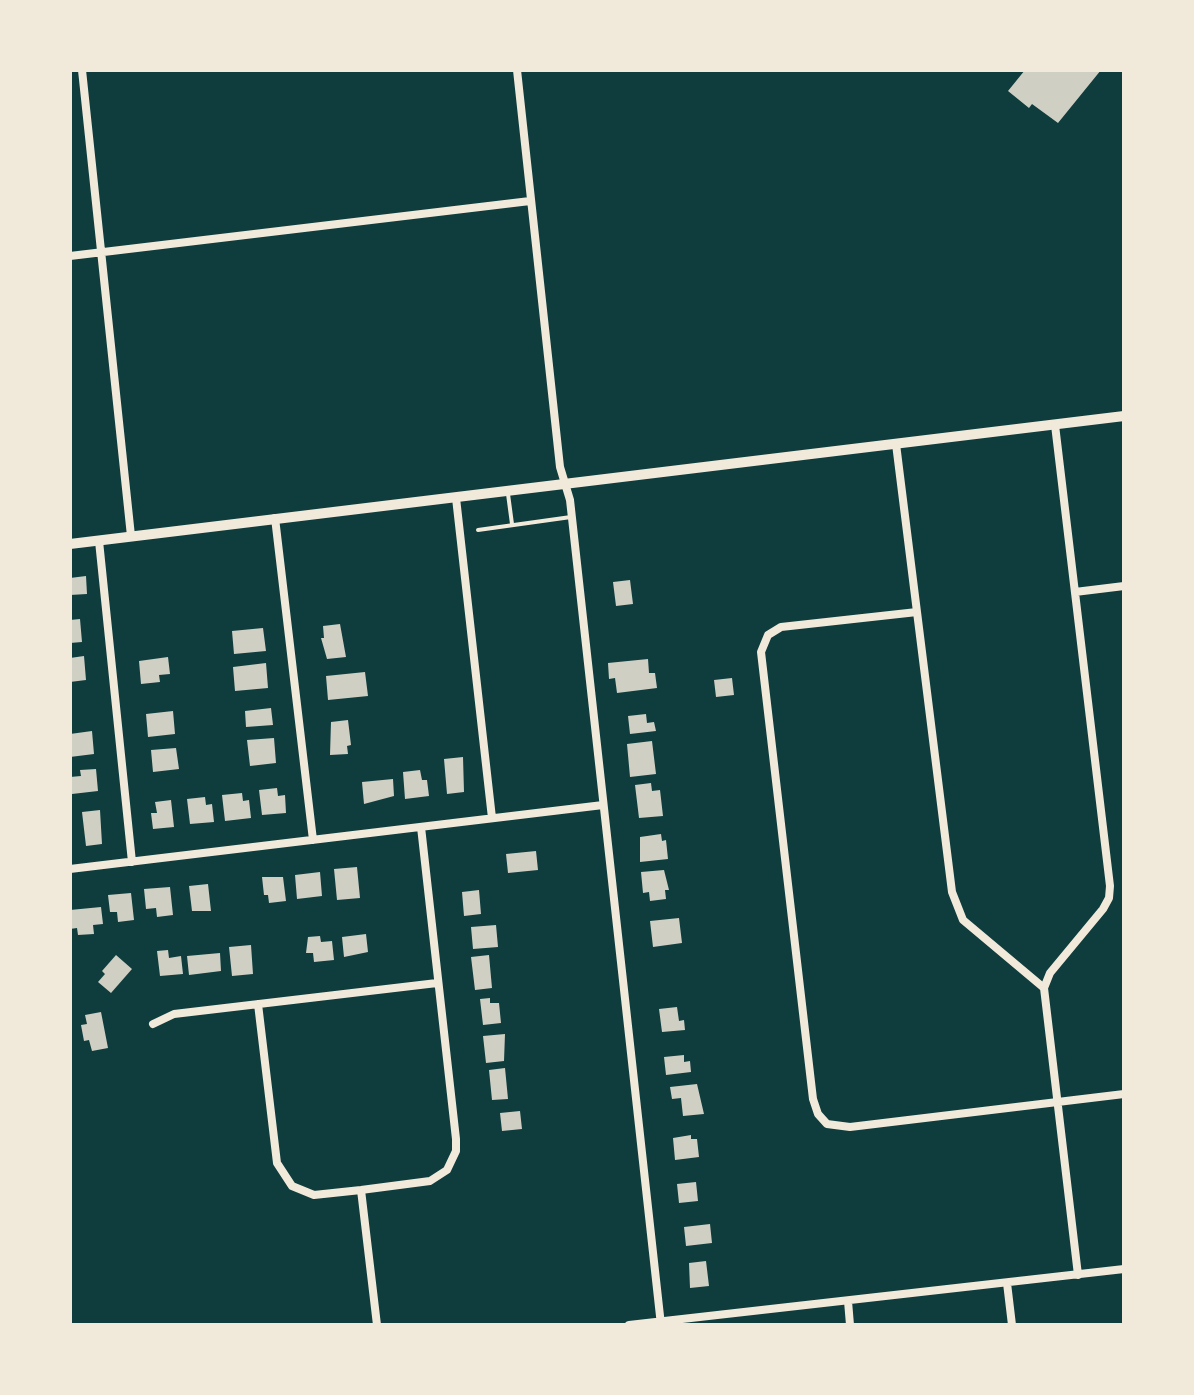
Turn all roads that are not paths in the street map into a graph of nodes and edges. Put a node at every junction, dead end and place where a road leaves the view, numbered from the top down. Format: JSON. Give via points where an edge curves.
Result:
{"nodes":[{"id":1,"x":82,"y":70,"type":"edge"},
{"id":2,"x":517,"y":70,"type":"edge"},
{"id":3,"x":530,"y":202,"type":"junction"},
{"id":4,"x":101,"y":252,"type":"junction"},
{"id":5,"x":70,"y":256,"type":"edge"},
{"id":6,"x":1124,"y":416,"type":"edge"},
{"id":7,"x":1054,"y":425,"type":"junction"},
{"id":8,"x":896,"y":444,"type":"junction"},
{"id":9,"x":565,"y":484,"type":"junction"},
{"id":10,"x":508,"y":492,"type":"junction"},
{"id":11,"x":456,"y":498,"type":"junction"},
{"id":12,"x":571,"y":517,"type":"junction"},
{"id":13,"x":275,"y":518,"type":"junction"},
{"id":14,"x":512,"y":524,"type":"junction"},
{"id":15,"x":478,"y":530,"type":"dead end"},
{"id":16,"x":130,"y":536,"type":"junction"},
{"id":17,"x":99,"y":541,"type":"junction"},
{"id":18,"x":70,"y":544,"type":"edge"},
{"id":19,"x":1124,"y":586,"type":"edge"},
{"id":20,"x":1075,"y":592,"type":"junction"},
{"id":21,"x":917,"y":612,"type":"junction"},
{"id":22,"x":603,"y":805,"type":"junction"},
{"id":23,"x":492,"y":818,"type":"junction"},
{"id":24,"x":420,"y":827,"type":"junction"},
{"id":25,"x":313,"y":840,"type":"junction"},
{"id":26,"x":132,"y":862,"type":"junction"},
{"id":27,"x":70,"y":869,"type":"edge"},
{"id":28,"x":437,"y":982,"type":"junction"},
{"id":29,"x":1044,"y":988,"type":"junction"},
{"id":30,"x":258,"y":1004,"type":"junction"},
{"id":31,"x":153,"y":1024,"type":"dead end"},
{"id":32,"x":1124,"y":1094,"type":"edge"},
{"id":33,"x":1056,"y":1102,"type":"junction"},
{"id":34,"x":361,"y":1190,"type":"junction"},
{"id":35,"x":1124,"y":1270,"type":"edge"},
{"id":36,"x":1078,"y":1275,"type":"junction"},
{"id":37,"x":1008,"y":1283,"type":"junction"},
{"id":38,"x":848,"y":1301,"type":"junction"},
{"id":39,"x":661,"y":1323,"type":"edge"},
{"id":40,"x":377,"y":1325,"type":"edge"},
{"id":41,"x":630,"y":1325,"type":"edge"},
{"id":42,"x":850,"y":1325,"type":"edge"},
{"id":43,"x":1012,"y":1325,"type":"edge"}],
"edges":[{"from":1,"to":4,"type":"street"},
{"from":2,"to":3,"type":"street"},
{"from":3,"to":4,"type":"street"},
{"from":3,"to":9,"type":"street"},
{"from":4,"to":5,"type":"street"},
{"from":4,"to":16,"type":"street"},
{"from":6,"to":7,"type":"street"},
{"from":7,"to":8,"type":"street"},
{"from":7,"to":20,"type":"street"},
{"from":8,"to":9,"type":"street"},
{"from":8,"to":21,"type":"street"},
{"from":9,"to":10,"type":"street"},
{"from":9,"to":12,"type":"street"},
{"from":10,"to":11,"type":"street"},
{"from":10,"to":14,"type":"lane"},
{"from":11,"to":13,"type":"street"},
{"from":11,"to":23,"type":"street"},
{"from":12,"to":14,"type":"lane"},
{"from":12,"to":22,"type":"street"},
{"from":13,"to":16,"type":"street"},
{"from":13,"to":25,"type":"street"},
{"from":14,"to":15,"type":"lane"},
{"from":16,"to":17,"type":"street"},
{"from":17,"to":18,"type":"street"},
{"from":17,"to":26,"type":"street"},
{"from":19,"to":20,"type":"street"},
{"from":20,"to":29,"type":"street","via":[[1109,898]]},
{"from":21,"to":29,"type":"street","via":[[956,906],[963,920]]},
{"from":21,"to":33,"type":"street","via":[[781,627],[768,635],[762,652],[812,1099],[828,1124],[850,1128]]},
{"from":22,"to":23,"type":"street"},
{"from":22,"to":39,"type":"street"},
{"from":23,"to":24,"type":"street"},
{"from":24,"to":25,"type":"street"},
{"from":24,"to":28,"type":"street"},
{"from":25,"to":26,"type":"street"},
{"from":26,"to":27,"type":"street"},
{"from":28,"to":30,"type":"street"},
{"from":28,"to":34,"type":"street","via":[[456,1139],[452,1162],[430,1181]]},
{"from":29,"to":33,"type":"street"},
{"from":30,"to":31,"type":"street","via":[[174,1014]]},
{"from":30,"to":34,"type":"street","via":[[276,1163],[292,1186],[314,1195]]},
{"from":32,"to":33,"type":"street"},
{"from":33,"to":36,"type":"street"},
{"from":34,"to":40,"type":"street"},
{"from":35,"to":36,"type":"street"},
{"from":36,"to":37,"type":"street"},
{"from":37,"to":38,"type":"street"},
{"from":37,"to":43,"type":"street"},
{"from":38,"to":39,"type":"street"},
{"from":38,"to":42,"type":"street"},
{"from":39,"to":41,"type":"street"}]}
